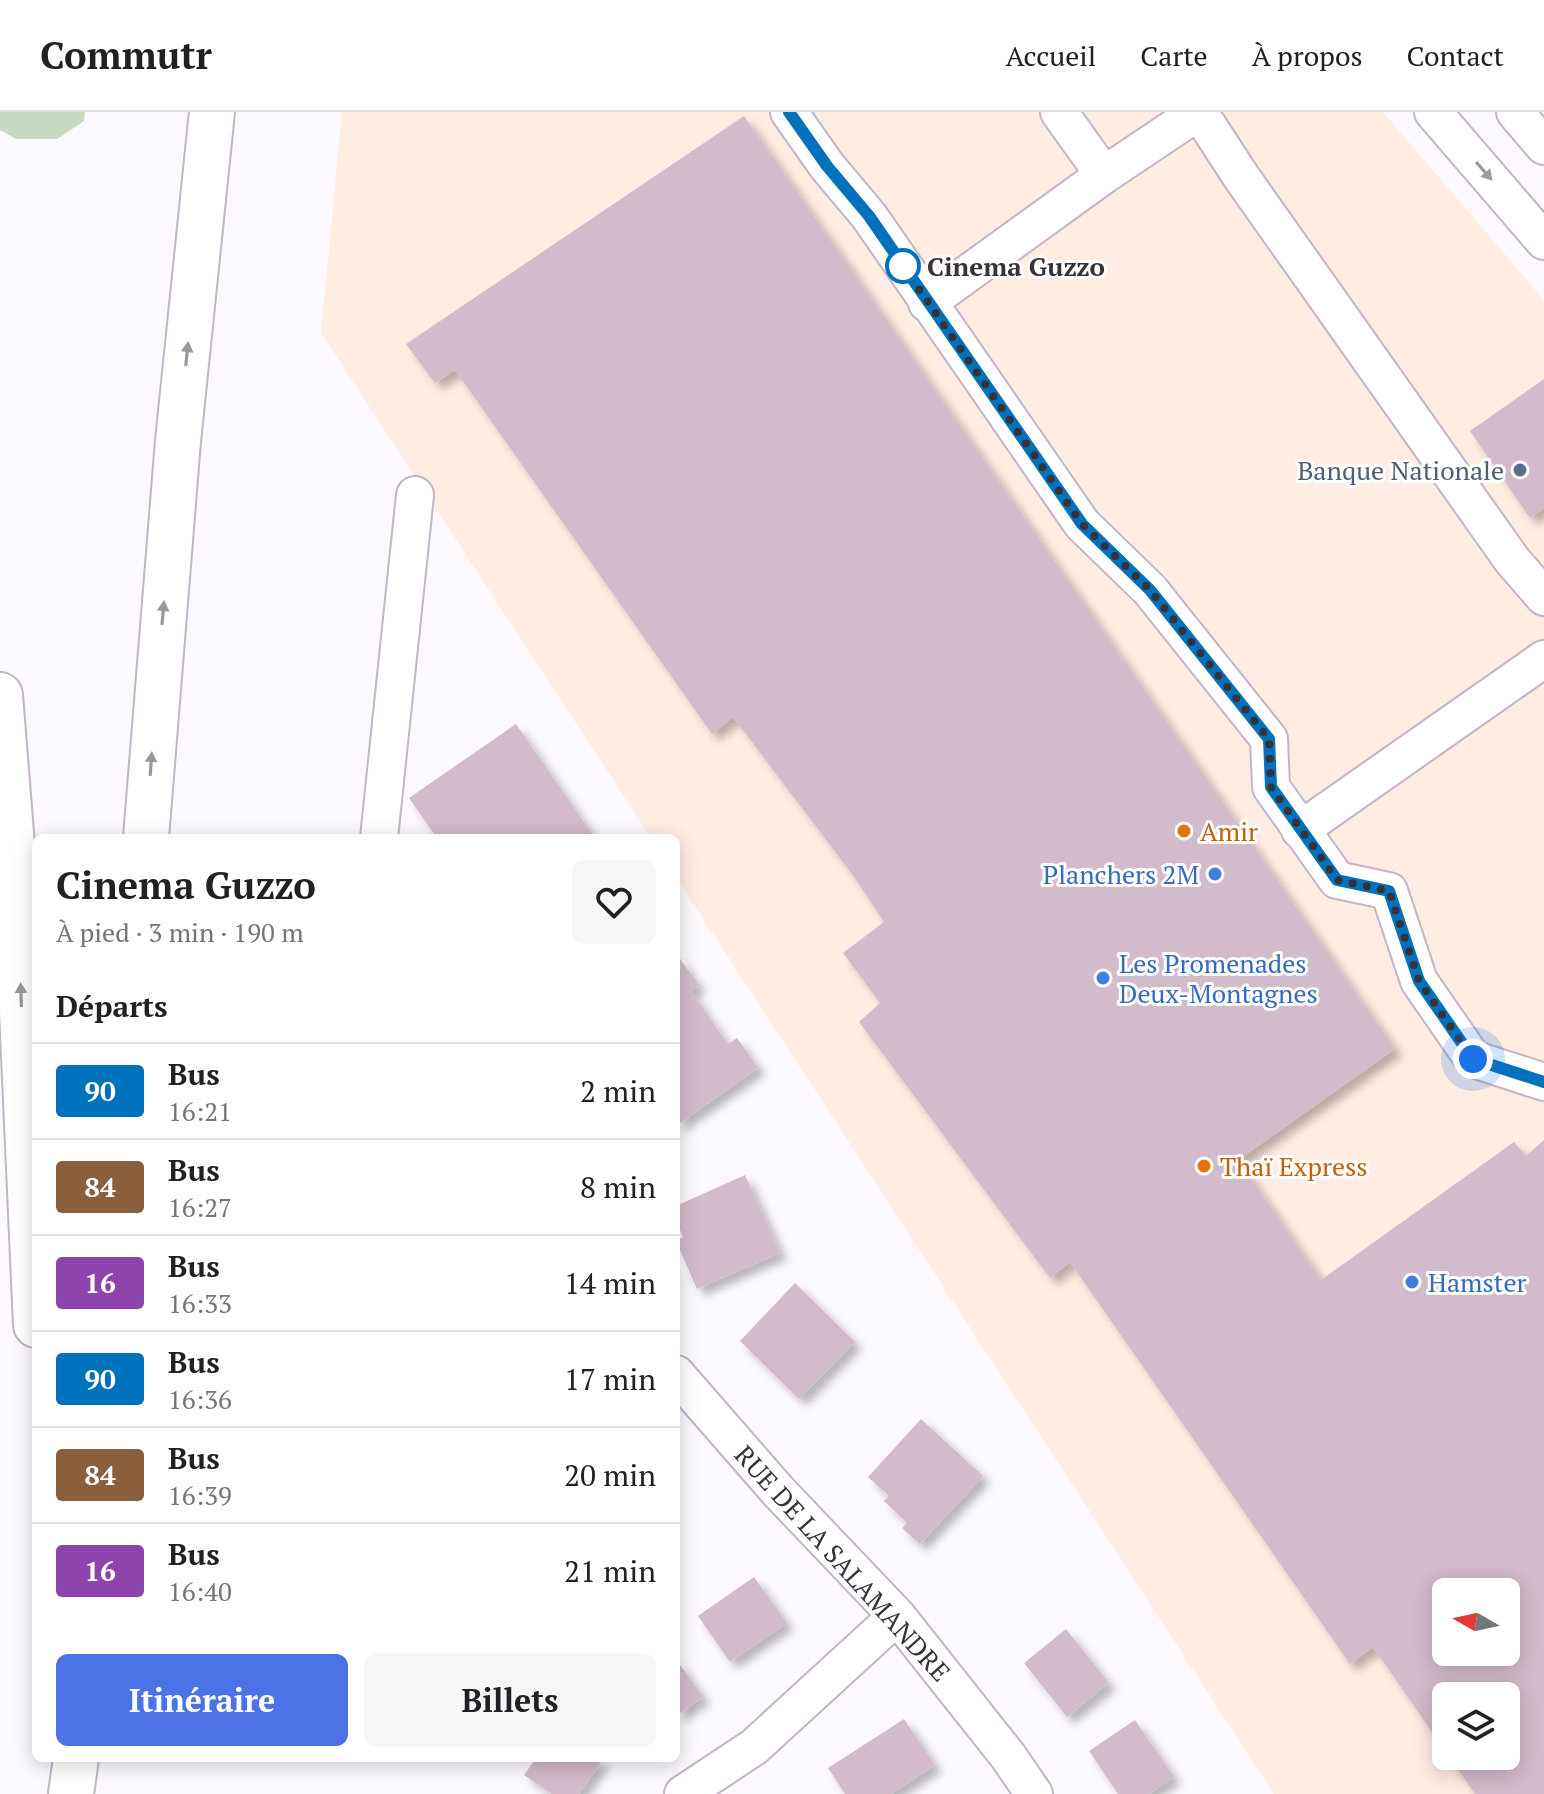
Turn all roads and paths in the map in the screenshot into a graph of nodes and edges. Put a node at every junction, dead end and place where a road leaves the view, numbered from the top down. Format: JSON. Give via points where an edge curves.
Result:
{"nodes":[{"id":1,"x":212,"y":112,"type":"edge"},
{"id":2,"x":789,"y":112,"type":"edge"},
{"id":3,"x":1059,"y":112,"type":"edge"},
{"id":4,"x":1199,"y":112,"type":"edge"},
{"id":5,"x":1433,"y":112,"type":"edge"},
{"id":6,"x":1515,"y":112,"type":"edge"},
{"id":7,"x":1544,"y":146,"type":"edge"},
{"id":8,"x":1104,"y":175,"type":"junction"},
{"id":9,"x":1544,"y":241,"type":"edge"},
{"id":10,"x":927,"y":303,"type":"junction"},
{"id":11,"x":415,"y":495,"type":"dead end"},
{"id":12,"x":1544,"y":597,"type":"edge"},
{"id":13,"x":1544,"y":659,"type":"edge"},
{"id":14,"x":0,"y":695,"type":"edge"},
{"id":15,"x":1300,"y":830,"type":"junction"},
{"id":16,"x":146,"y":834,"type":"edge"},
{"id":17,"x":379,"y":834,"type":"edge"},
{"id":18,"x":1544,"y":1082,"type":"edge"},
{"id":19,"x":32,"y":1235,"type":"edge"},
{"id":20,"x":680,"y":1379,"type":"edge"},
{"id":21,"x":897,"y":1616,"type":"junction"},
{"id":22,"x":55,"y":1762,"type":"edge"},
{"id":23,"x":75,"y":1762,"type":"edge"},
{"id":24,"x":57,"y":1794,"type":"edge"},
{"id":25,"x":71,"y":1794,"type":"edge"},
{"id":26,"x":683,"y":1794,"type":"edge"},
{"id":27,"x":1034,"y":1794,"type":"edge"}],
"edges":[{"from":16,"to":1,"type":"highway","one_way":true,"via":[[178,441]]},
{"from":2,"to":10,"type":"street"},
{"from":3,"to":8,"type":"street"},
{"from":4,"to":8,"type":"street"},
{"from":4,"to":12,"type":"street","via":[[1512,560]]},
{"from":5,"to":9,"type":"street","one_way":true},
{"from":6,"to":7,"type":"street"},
{"from":8,"to":10,"type":"street"},
{"from":10,"to":15,"type":"street","via":[[1082,524],[1150,590],[1269,739],[1271,787]]},
{"from":11,"to":17,"type":"street"},
{"from":13,"to":15,"type":"street"},
{"from":19,"to":14,"type":"highway","one_way":true,"via":[[18,921]]},
{"from":15,"to":18,"type":"street","via":[[1337,880],[1389,891],[1419,981],[1473,1059]]},
{"from":20,"to":21,"type":"street","name":"RUE DE LA SALAMANDRE"},
{"from":21,"to":26,"type":"street","via":[[754,1747]]},
{"from":21,"to":27,"type":"street","name":"RUE DE LA SALAMANDRE"},
{"from":22,"to":24,"type":"highway"},
{"from":23,"to":25,"type":"highway"}]}
